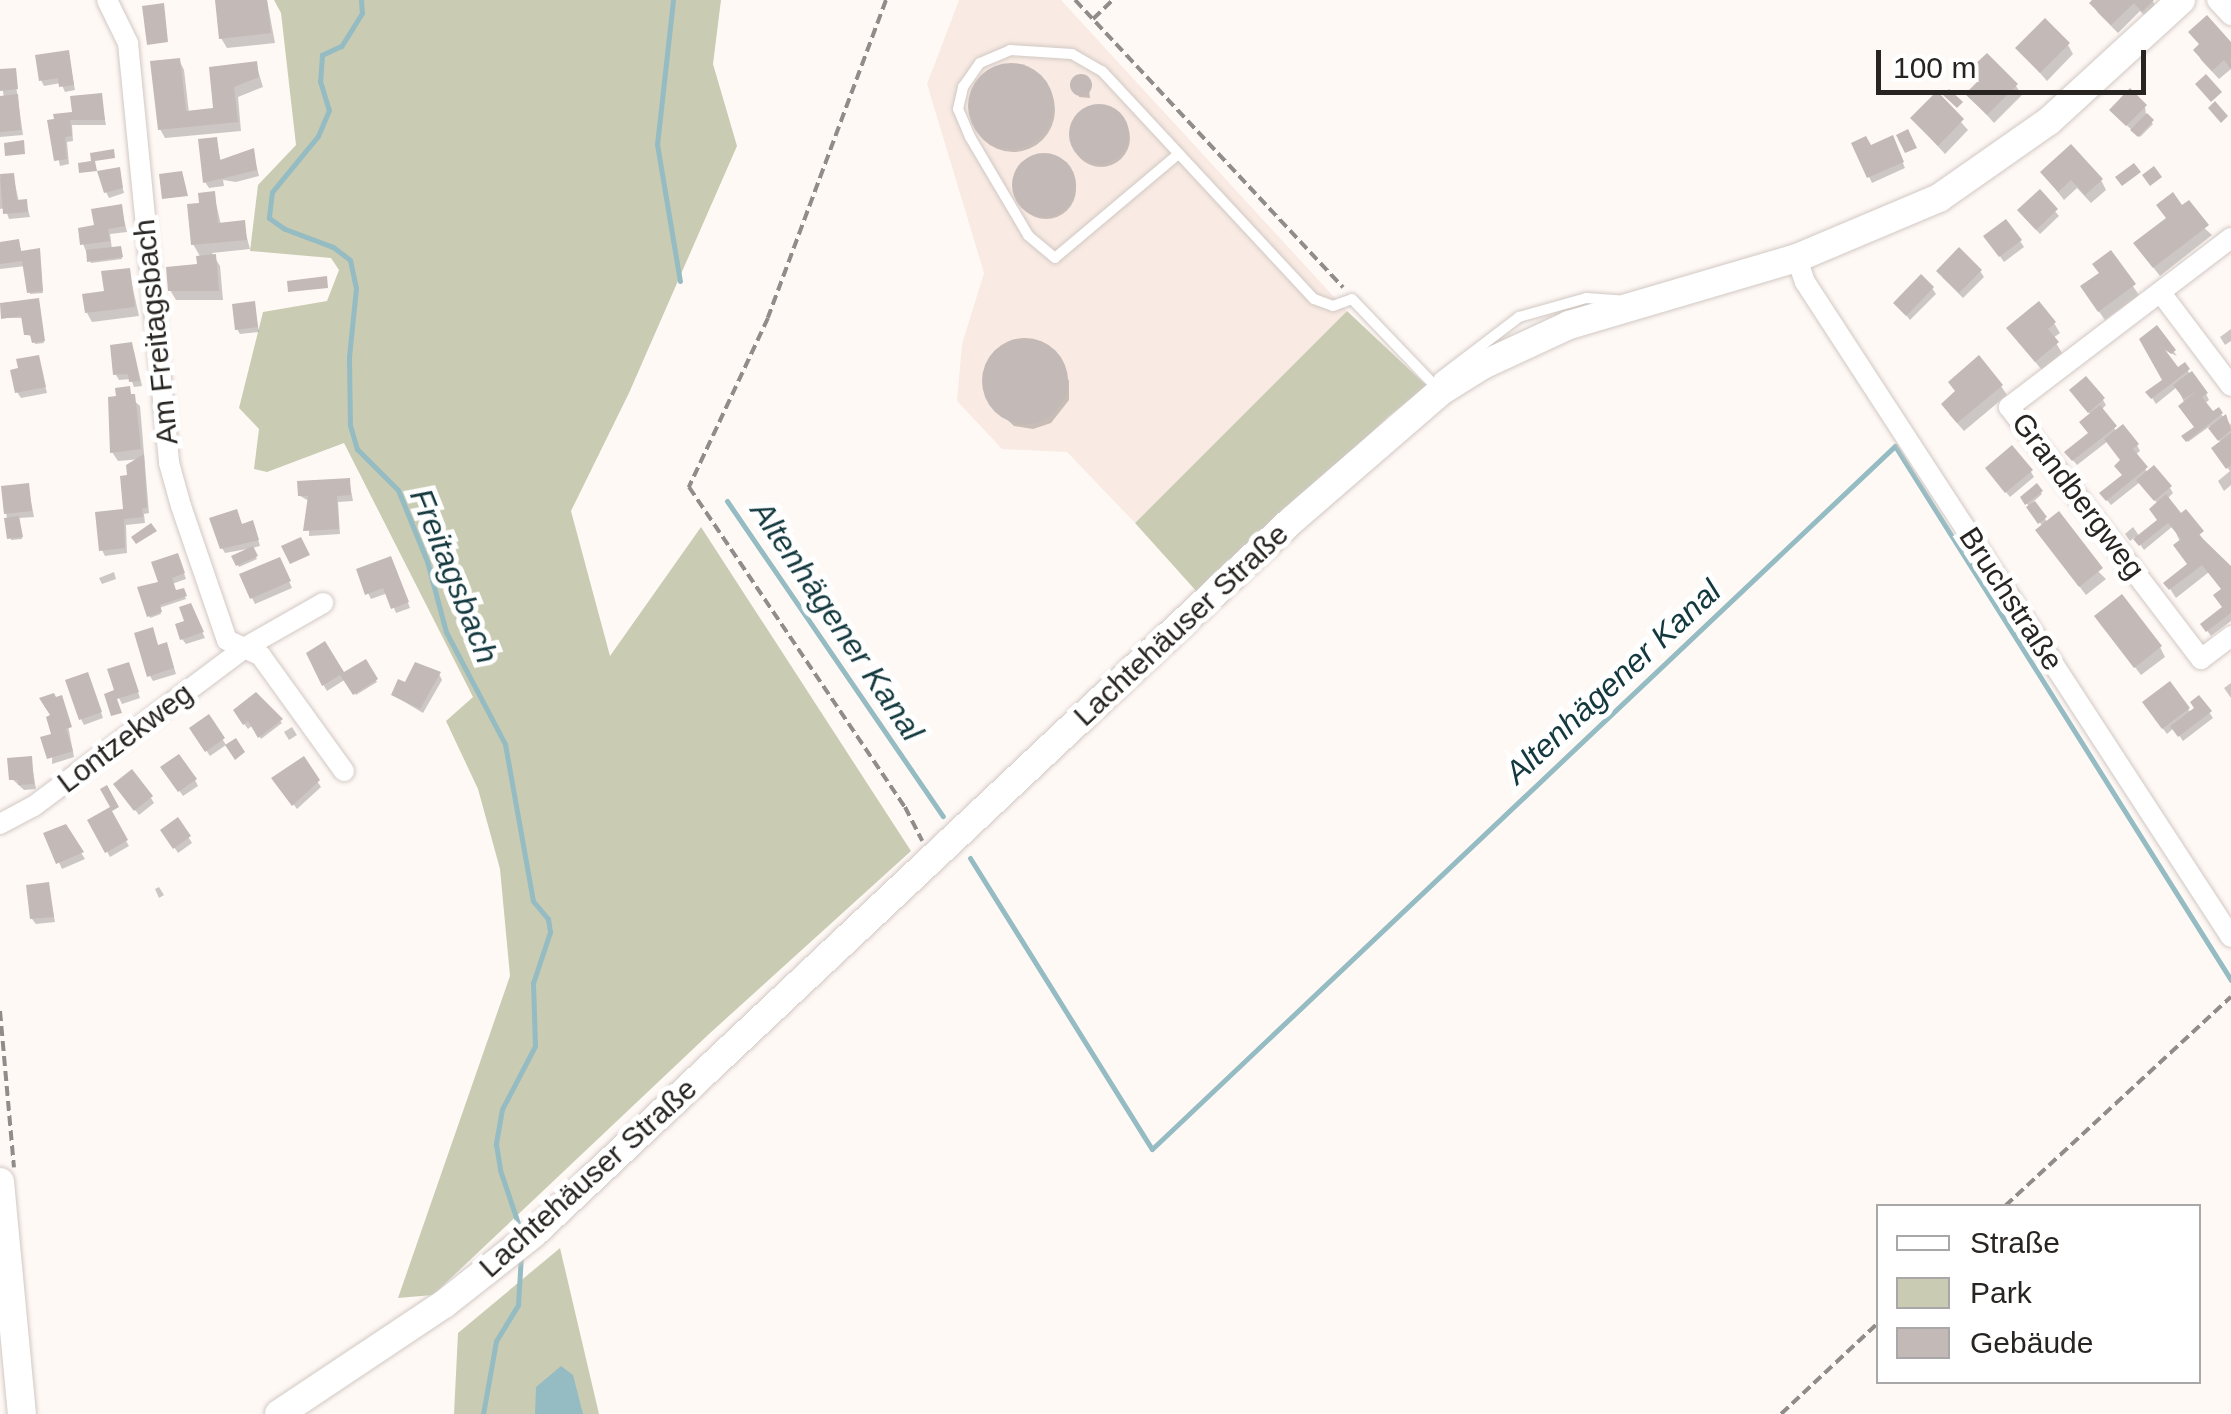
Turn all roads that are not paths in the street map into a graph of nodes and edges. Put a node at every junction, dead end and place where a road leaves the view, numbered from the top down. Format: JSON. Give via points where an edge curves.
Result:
{"nodes":[{"id":1,"x":107,"y":0,"type":"edge"},
{"id":2,"x":2181,"y":0,"type":"edge"},
{"id":3,"x":2217,"y":0,"type":"edge"},
{"id":4,"x":2231,"y":15,"type":"edge"},
{"id":5,"x":1176,"y":156,"type":"junction"},
{"id":6,"x":2231,"y":238,"type":"edge"},
{"id":7,"x":1797,"y":258,"type":"junction"},
{"id":8,"x":2161,"y":293,"type":"junction"},
{"id":9,"x":2231,"y":386,"type":"edge"},
{"id":10,"x":1437,"y":387,"type":"junction"},
{"id":11,"x":323,"y":603,"type":"dead end"},
{"id":12,"x":2231,"y":636,"type":"edge"},
{"id":13,"x":246,"y":647,"type":"junction"},
{"id":14,"x":344,"y":771,"type":"dead end"},
{"id":15,"x":0,"y":824,"type":"edge"},
{"id":16,"x":2231,"y":937,"type":"edge"},
{"id":17,"x":0,"y":1182,"type":"edge"},
{"id":18,"x":22,"y":1414,"type":"edge"},
{"id":19,"x":279,"y":1414,"type":"edge"}],
"edges":[{"from":1,"to":13,"type":"street","name":"Am Freitagsbach","via":[[128,42],[169,463],[227,640]]},
{"from":2,"to":7,"type":"street","name":"Lachtehäuser Straße","via":[[2049,121],[1967,181],[1909,213]]},
{"from":3,"to":4,"type":"street"},
{"from":5,"to":5,"type":"lane","via":[[1056,258],[1028,235],[970,137],[958,110],[963,87],[980,63],[1010,50],[1072,54],[1102,71]]},
{"from":5,"to":10,"type":"lane","via":[[1314,299],[1333,306],[1352,298]]},
{"from":6,"to":8,"type":"street","name":"Grandbergweg"},
{"from":7,"to":10,"type":"street","name":"Lachtehäuser Straße","via":[[1525,343]]},
{"from":7,"to":16,"type":"street","name":"Bruchstraße","via":[[1805,282]]},
{"from":8,"to":9,"type":"street"},
{"from":8,"to":12,"type":"street","name":"Grandbergweg","via":[[2009,407],[2201,659]]},
{"from":10,"to":19,"type":"street","name":"Lachtehäuser Straße","via":[[522,1243]]},
{"from":11,"to":13,"type":"street","name":"Lontzekweg"},
{"from":13,"to":14,"type":"street","via":[[262,656]]},
{"from":13,"to":15,"type":"street","name":"Lontzekweg","via":[[34,806]]},
{"from":17,"to":18,"type":"street"}]}
